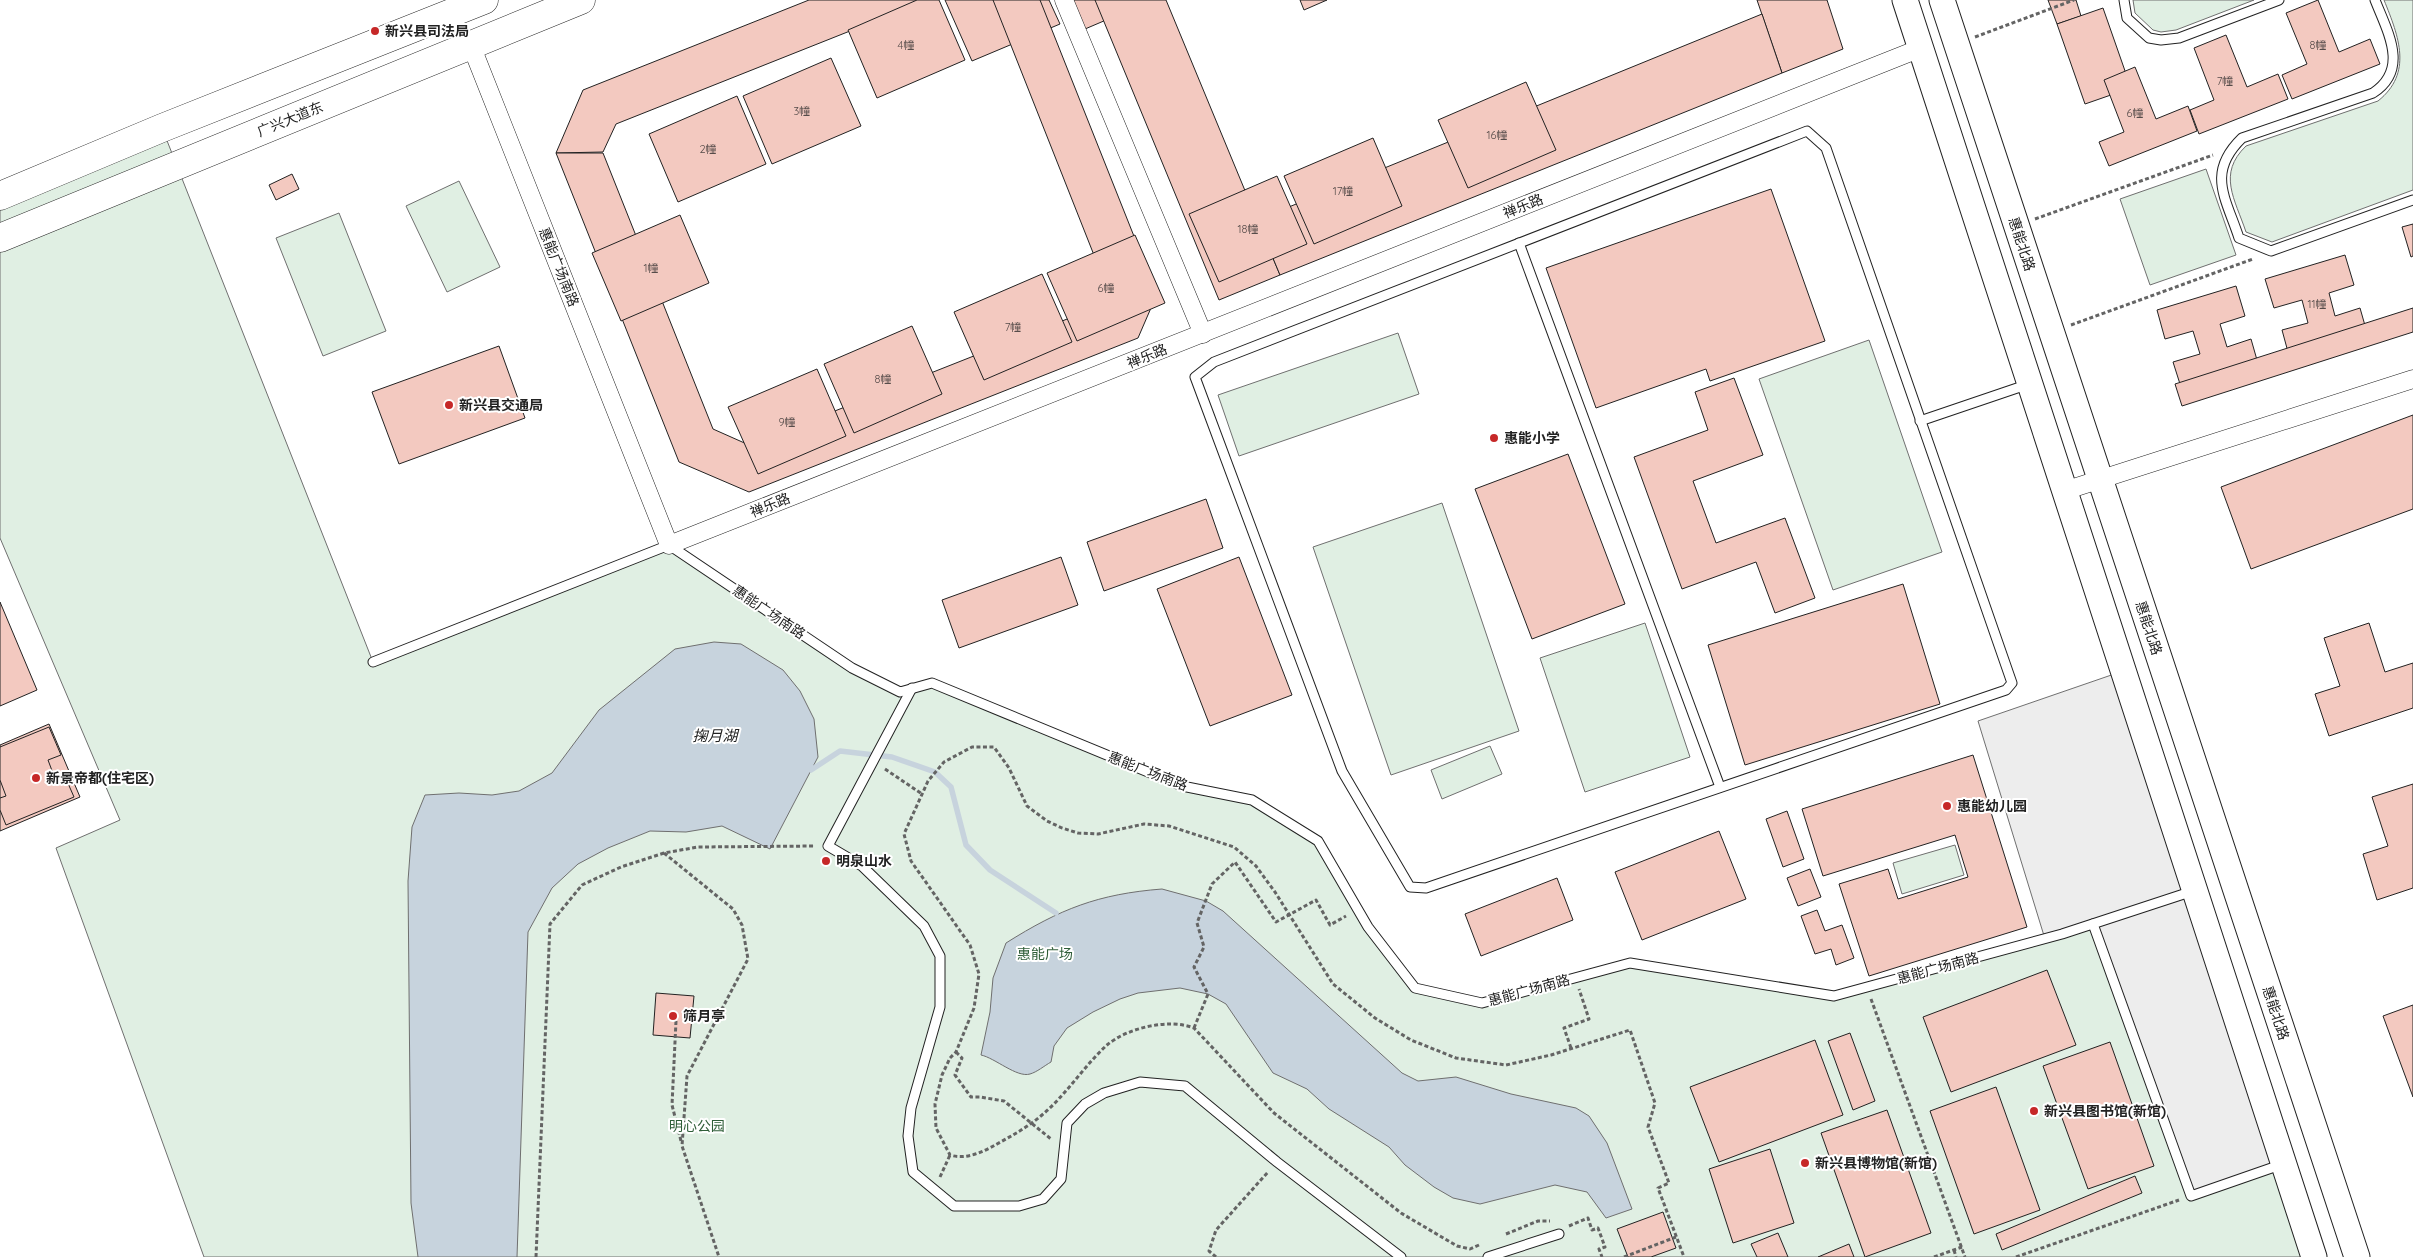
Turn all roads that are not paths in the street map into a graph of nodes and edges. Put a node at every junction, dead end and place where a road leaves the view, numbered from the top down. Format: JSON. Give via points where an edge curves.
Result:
{"nodes":[{"id":1,"x":484,"y":0,"type":"edge"},
{"id":2,"x":581,"y":0,"type":"edge"},
{"id":3,"x":1064,"y":0,"type":"edge"},
{"id":4,"x":1905,"y":0,"type":"edge"},
{"id":5,"x":1942,"y":0,"type":"edge"},
{"id":6,"x":2124,"y":0,"type":"edge"},
{"id":7,"x":2279,"y":0,"type":"edge"},
{"id":8,"x":2375,"y":0,"type":"edge"},
{"id":9,"x":471,"y":45,"type":"junction"},
{"id":10,"x":1921,"y":48,"type":"junction"},
{"id":11,"x":0,"y":196,"type":"edge"},
{"id":12,"x":2413,"y":200,"type":"edge"},
{"id":13,"x":0,"y":238,"type":"edge"},
{"id":14,"x":1519,"y":243,"type":"junction"},
{"id":15,"x":1202,"y":334,"type":"junction"},
{"id":16,"x":2413,"y":379,"type":"edge"},
{"id":17,"x":2030,"y":384,"type":"junction"},
{"id":18,"x":1920,"y":421,"type":"junction"},
{"id":19,"x":2100,"y":479,"type":"junction"},
{"id":20,"x":2064,"y":491,"type":"junction"},
{"id":21,"x":669,"y":545,"type":"junction"},
{"id":22,"x":373,"y":662,"type":"dead end"},
{"id":23,"x":912,"y":688,"type":"junction"},
{"id":24,"x":1720,"y":787,"type":"junction"},
{"id":25,"x":2195,"y":890,"type":"junction"},
{"id":26,"x":2093,"y":924,"type":"junction"},
{"id":27,"x":2284,"y":1164,"type":"junction"},
{"id":28,"x":1562,"y":1230,"type":"road end"},
{"id":29,"x":1401,"y":1257,"type":"edge"},
{"id":30,"x":1488,"y":1257,"type":"edge"},
{"id":31,"x":2314,"y":1257,"type":"edge"},
{"id":32,"x":2357,"y":1257,"type":"edge"}],
"edges":[{"from":1,"to":11,"type":"highway"},
{"from":2,"to":9,"type":"highway","name":"广兴大道东"},
{"from":3,"to":15,"type":"street"},
{"from":4,"to":10,"type":"street"},
{"from":5,"to":19,"type":"street","name":"惠能北路"},
{"from":6,"to":7,"type":"lane","via":[[2127,18],[2149,38],[2160,40],[2179,38]]},
{"from":8,"to":12,"type":"lane","via":[[2393,45],[2390,74],[2384,86],[2373,93],[2242,138],[2230,149],[2222,165],[2220,180],[2240,238],[2271,251]]},
{"from":9,"to":13,"type":"highway","name":"广兴大道东"},
{"from":9,"to":21,"type":"street","name":"惠能广场南路"},
{"from":10,"to":15,"type":"street","name":"禅乐路"},
{"from":10,"to":17,"type":"street"},
{"from":14,"to":18,"type":"lane","via":[[1807,131],[1826,148]]},
{"from":14,"to":24,"type":"lane"},
{"from":14,"to":24,"type":"lane","via":[[1214,362],[1195,377],[1202,396],[1342,771],[1410,886],[1426,888]]},
{"from":15,"to":21,"type":"street","name":"禅乐路"},
{"from":16,"to":19,"type":"street"},
{"from":17,"to":18,"type":"lane"},
{"from":17,"to":20,"type":"street"},
{"from":18,"to":24,"type":"lane","via":[[2012,683],[2006,690]]},
{"from":19,"to":20,"type":"street"},
{"from":19,"to":32,"type":"street","name":"惠能北路"},
{"from":20,"to":25,"type":"street"},
{"from":21,"to":22,"type":"lane","name":"禅乐路"},
{"from":21,"to":23,"type":"lane","name":"惠能广场南路","via":[[852,668],[900,692]]},
{"from":23,"to":26,"type":"lane","name":"惠能广场南路","via":[[932,683],[1182,786],[1252,800],[1318,841],[1368,927],[1415,988],[1482,1003],[1630,963],[1834,996]]},
{"from":23,"to":29,"type":"lane","via":[[828,846],[862,866],[924,926],[940,956],[940,1007],[912,1108],[908,1136],[913,1172],[954,1206],[1019,1206],[1042,1199],[1061,1179],[1068,1123],[1085,1104],[1104,1093],[1140,1082],[1185,1086]]},
{"from":25,"to":26,"type":"lane","name":"惠能广场南路"},
{"from":25,"to":27,"type":"street"},
{"from":26,"to":27,"type":"lane","via":[[2191,1196]]},
{"from":27,"to":31,"type":"street"},
{"from":28,"to":30,"type":"lane"}]}
